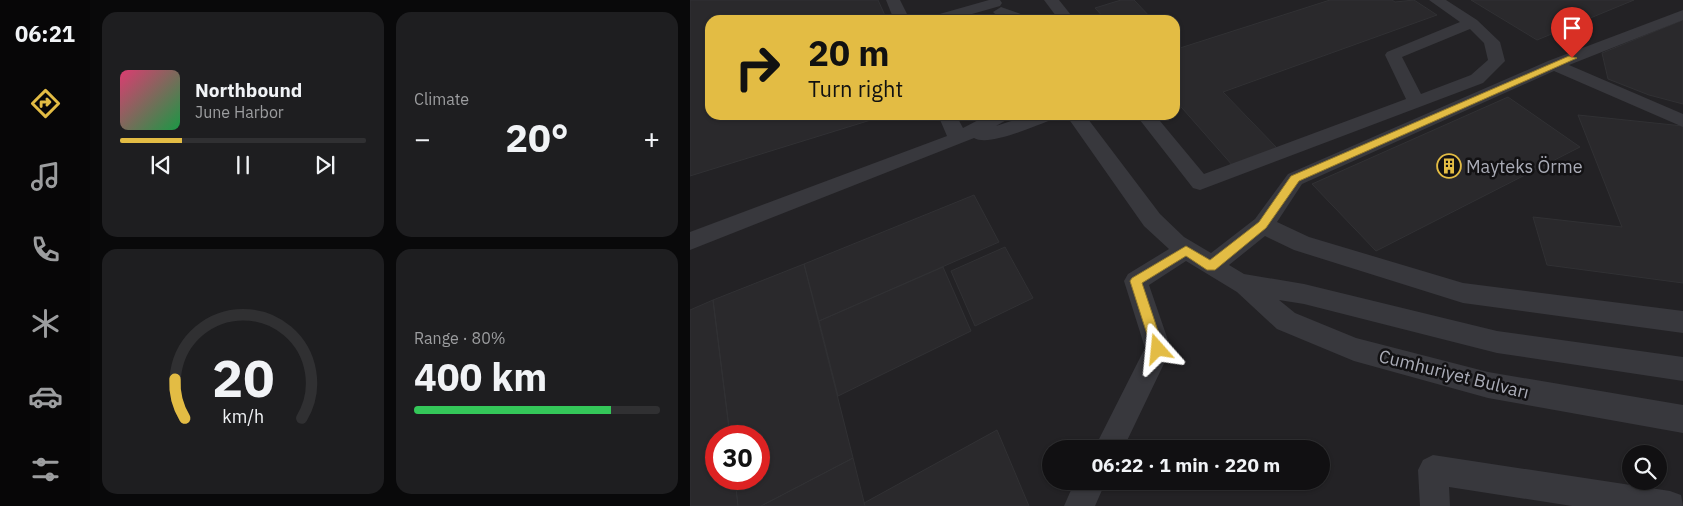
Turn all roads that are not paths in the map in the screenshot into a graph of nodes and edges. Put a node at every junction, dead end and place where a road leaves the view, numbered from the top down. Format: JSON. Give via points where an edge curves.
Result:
{"nodes":[{"id":1,"x":893,"y":0,"type":"edge"},
{"id":2,"x":1051,"y":0,"type":"edge"},
{"id":3,"x":1436,"y":0,"type":"edge"},
{"id":4,"x":998,"y":9,"type":"edge"},
{"id":5,"x":900,"y":15,"type":"edge"},
{"id":6,"x":963,"y":15,"type":"edge"},
{"id":7,"x":1012,"y":15,"type":"edge"},
{"id":8,"x":1063,"y":15,"type":"edge"},
{"id":9,"x":1683,"y":15,"type":"edge"},
{"id":10,"x":1472,"y":23,"type":"junction"},
{"id":11,"x":1554,"y":65,"type":"junction"},
{"id":12,"x":1416,"y":102,"type":"junction"},
{"id":13,"x":949,"y":120,"type":"edge"},
{"id":14,"x":993,"y":120,"type":"edge"},
{"id":15,"x":1033,"y":120,"type":"edge"},
{"id":16,"x":1079,"y":120,"type":"edge"},
{"id":17,"x":1149,"y":120,"type":"edge"},
{"id":18,"x":1683,"y":121,"type":"edge"},
{"id":19,"x":958,"y":139,"type":"junction"},
{"id":20,"x":1262,"y":225,"type":"junction"},
{"id":21,"x":690,"y":241,"type":"edge"},
{"id":22,"x":1186,"y":250,"type":"junction"},
{"id":23,"x":1211,"y":266,"type":"junction"},
{"id":24,"x":1243,"y":284,"type":"junction"},
{"id":25,"x":1683,"y":322,"type":"edge"},
{"id":26,"x":1683,"y":369,"type":"edge"},
{"id":27,"x":1683,"y":419,"type":"edge"},
{"id":28,"x":1112,"y":440,"type":"edge"},
{"id":29,"x":1087,"y":490,"type":"edge"},
{"id":30,"x":1079,"y":506,"type":"edge"},
{"id":31,"x":1435,"y":506,"type":"edge"},
{"id":32,"x":1670,"y":506,"type":"edge"}],
"edges":[{"from":1,"to":5,"type":"street"},
{"from":2,"to":8,"type":"street"},
{"from":3,"to":10,"type":"street"},
{"from":4,"to":6,"type":"street"},
{"from":4,"to":7,"type":"street"},
{"from":9,"to":11,"type":"street"},
{"from":10,"to":12,"type":"street","via":[[1393,55]]},
{"from":10,"to":12,"type":"street","via":[[1492,42],[1497,61],[1477,79]]},
{"from":11,"to":18,"type":"street"},
{"from":11,"to":20,"type":"street","via":[[1295,179]]},
{"from":12,"to":17,"type":"street","via":[[1200,183]]},
{"from":13,"to":19,"type":"street"},
{"from":14,"to":19,"type":"street"},
{"from":15,"to":19,"type":"street","via":[[998,132]]},
{"from":16,"to":22,"type":"street","name":"Cumhuriyet Bulvarı","via":[[1152,220]]},
{"from":19,"to":21,"type":"street"},
{"from":20,"to":23,"type":"street"},
{"from":20,"to":25,"type":"street","via":[[1302,244],[1463,293]]},
{"from":22,"to":23,"type":"street","name":"Cumhuriyet Bulvarı"},
{"from":22,"to":28,"type":"street","via":[[1136,281],[1158,349]]},
{"from":23,"to":24,"type":"street","name":"Cumhuriyet Bulvarı"},
{"from":24,"to":26,"type":"street","name":"Cumhuriyet Bulvarı","via":[[1304,294],[1497,342]]},
{"from":24,"to":27,"type":"street","name":"Cumhuriyet Bulvarı","via":[[1286,321],[1354,349],[1488,385]]},
{"from":29,"to":30,"type":"street"},
{"from":31,"to":32,"type":"street","via":[[1433,470]]}]}
